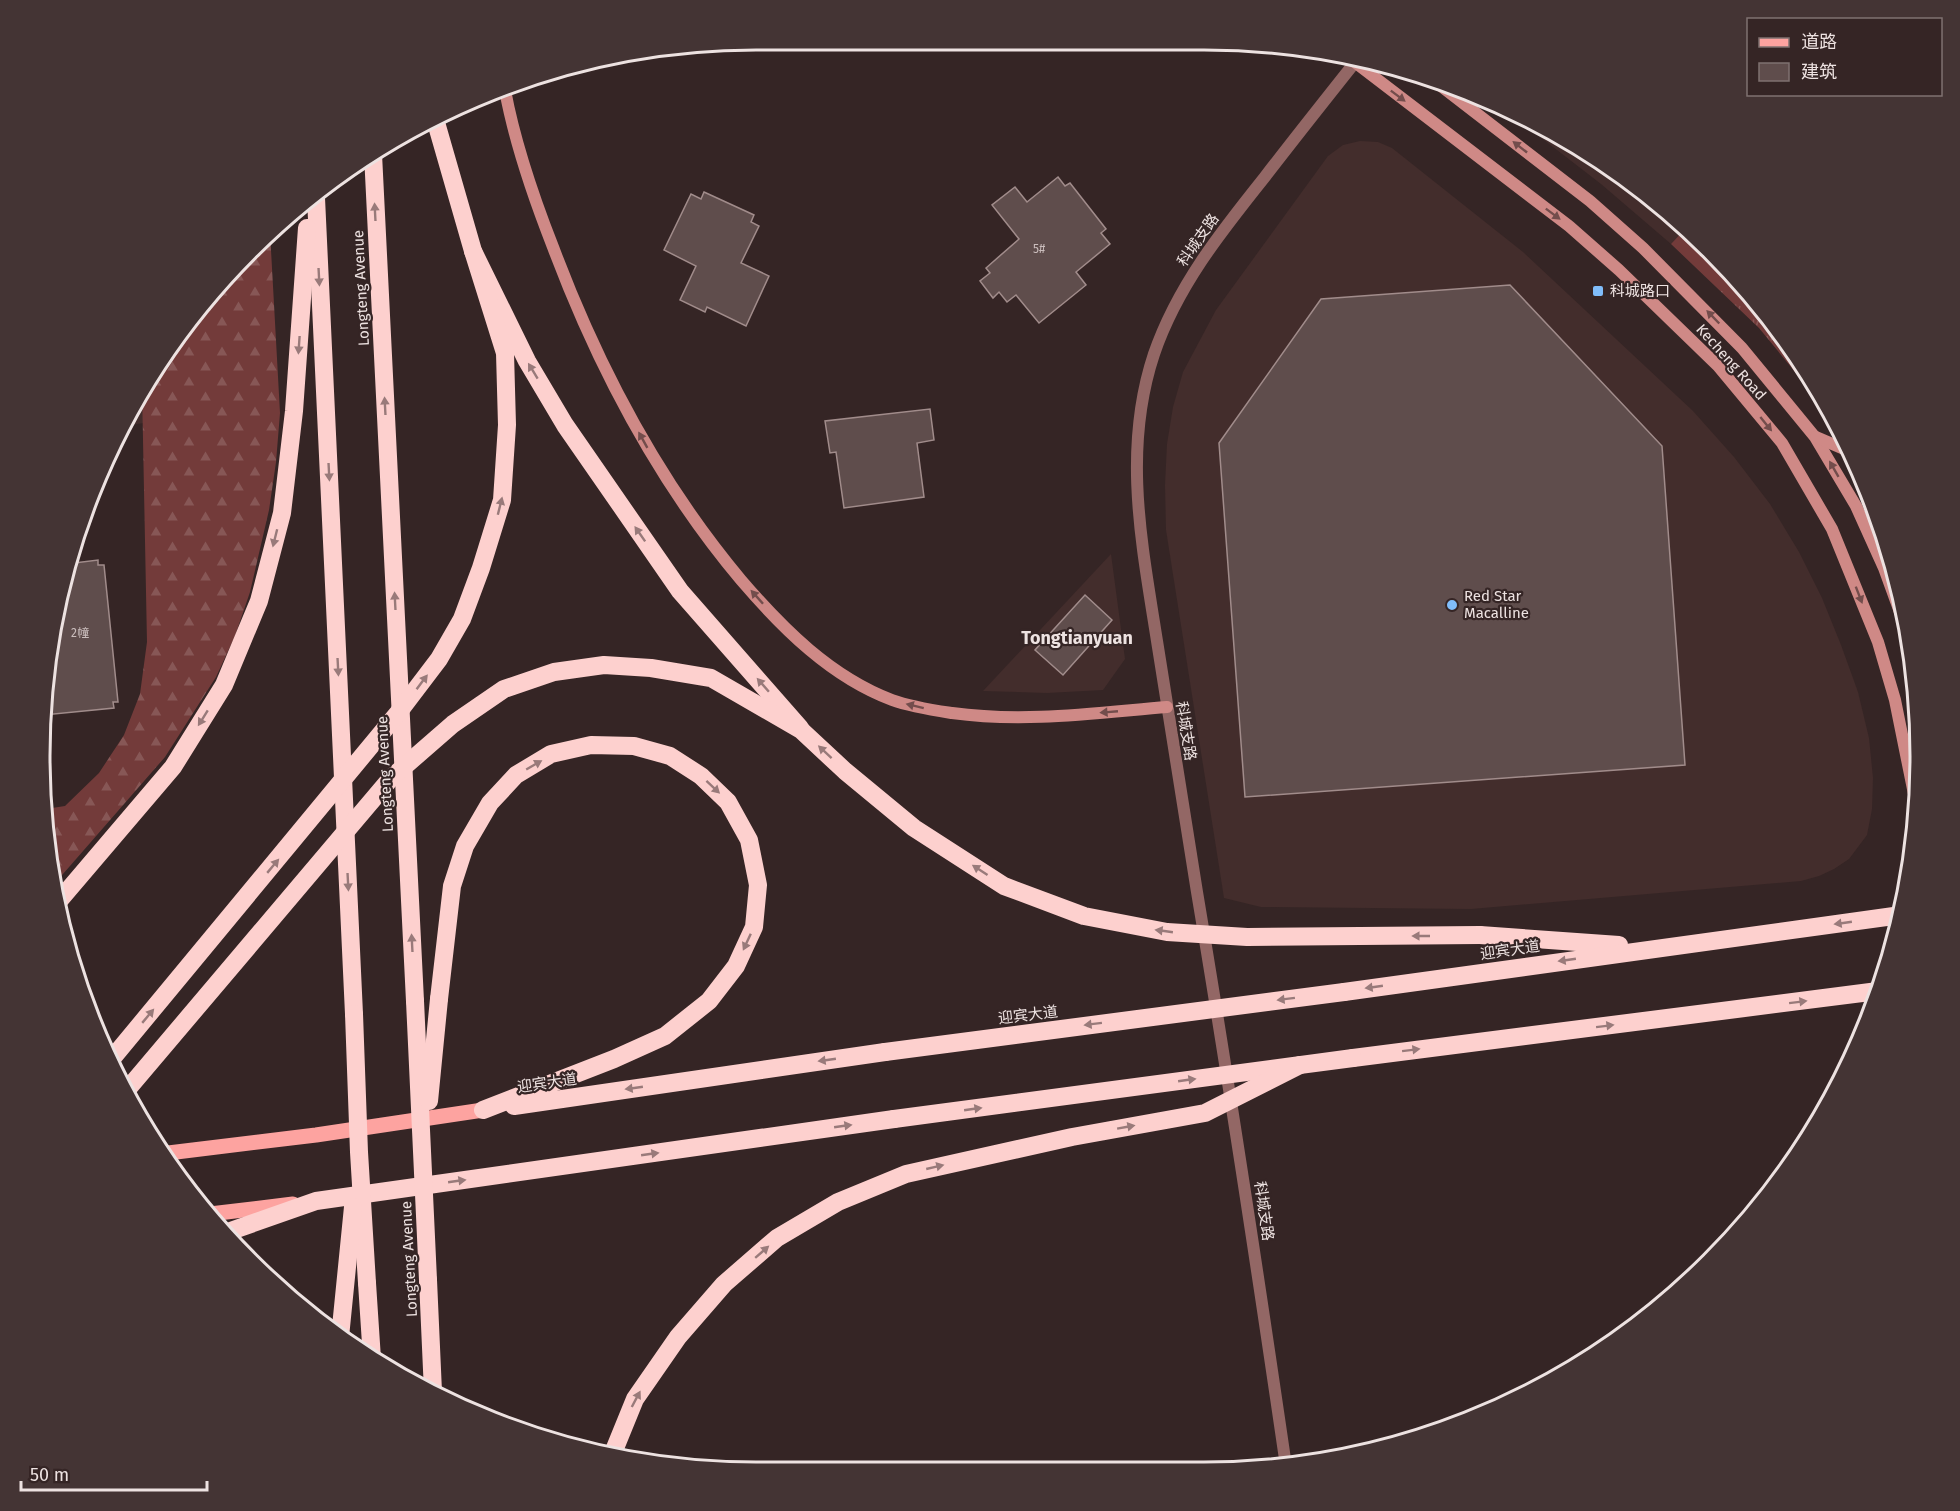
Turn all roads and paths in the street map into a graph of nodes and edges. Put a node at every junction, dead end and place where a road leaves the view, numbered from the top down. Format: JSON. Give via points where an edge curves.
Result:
{"nodes":[{"id":1,"x":1351,"y":65,"type":"edge"},
{"id":2,"x":1362,"y":68,"type":"edge"},
{"id":3,"x":506,"y":95,"type":"edge"},
{"id":4,"x":1452,"y":95,"type":"edge"},
{"id":5,"x":437,"y":125,"type":"edge"},
{"id":6,"x":372,"y":162,"type":"edge"},
{"id":7,"x":316,"y":203,"type":"edge"},
{"id":8,"x":309,"y":210,"type":"edge"},
{"id":9,"x":473,"y":251,"type":"junction"},
{"id":10,"x":1815,"y":436,"type":"junction"},
{"id":11,"x":1840,"y":447,"type":"edge"},
{"id":12,"x":1886,"y":575,"type":"edge"},
{"id":13,"x":1167,"y":707,"type":"junction"},
{"id":14,"x":801,"y":730,"type":"junction"},
{"id":15,"x":1910,"y":773,"type":"edge"},
{"id":16,"x":64,"y":895,"type":"edge"},
{"id":17,"x":1891,"y":916,"type":"edge"},
{"id":18,"x":1657,"y":948,"type":"junction"},
{"id":19,"x":1869,"y":993,"type":"edge"},
{"id":20,"x":116,"y":1054,"type":"edge"},
{"id":21,"x":1300,"y":1065,"type":"junction"},
{"id":22,"x":131,"y":1085,"type":"edge"},
{"id":23,"x":483,"y":1110,"type":"junction"},
{"id":24,"x":359,"y":1152,"type":"junction"},
{"id":25,"x":171,"y":1153,"type":"edge"},
{"id":26,"x":423,"y":1162,"type":"junction"},
{"id":27,"x":316,"y":1201,"type":"junction"},
{"id":28,"x":218,"y":1213,"type":"edge"},
{"id":29,"x":233,"y":1230,"type":"edge"},
{"id":30,"x":341,"y":1327,"type":"edge"},
{"id":31,"x":371,"y":1348,"type":"edge"},
{"id":32,"x":434,"y":1384,"type":"edge"},
{"id":33,"x":615,"y":1447,"type":"edge"},
{"id":34,"x":1285,"y":1456,"type":"edge"}],
"edges":[{"from":1,"to":13,"type":"street","name":"科城支路","via":[[1213,244],[1168,317],[1153,357],[1136,444],[1141,535]]},
{"from":2,"to":15,"type":"main road","name":"Kecheng Road","one_way":true,"via":[[1569,226],[1619,270],[1718,366],[1782,443],[1832,529],[1878,642]]},
{"from":13,"to":3,"type":"main road","one_way":true,"via":[[1018,718],[932,710],[894,701],[860,686],[792,634],[743,582],[685,509],[602,366],[531,189]]},
{"from":10,"to":4,"type":"main road","name":"Kecheng Road","one_way":true,"via":[[1742,348],[1643,248],[1590,201]]},
{"from":5,"to":9,"type":"highway"},
{"from":26,"to":6,"type":"highway","name":"Longteng Avenue","one_way":true,"bridge":true},
{"from":7,"to":24,"type":"highway","one_way":true,"bridge":true},
{"from":8,"to":16,"type":"highway","one_way":true,"via":[[294,411],[282,513],[259,601],[224,685],[173,766]]},
{"from":14,"to":9,"type":"highway","one_way":true,"bridge":true,"via":[[680,591],[565,425],[527,362]]},
{"from":20,"to":9,"type":"highway","one_way":true,"bridge":true,"via":[[398,713],[439,659],[462,619],[502,500],[507,425],[505,353]]},
{"from":10,"to":11,"type":"main road"},
{"from":12,"to":10,"type":"main road","name":"Kecheng Road","one_way":true,"via":[[1856,506]]},
{"from":13,"to":34,"type":"street","name":"科城支路"},
{"from":18,"to":14,"type":"highway","one_way":true,"bridge":true,"via":[[1480,935],[1247,938],[1167,932],[1084,916],[1004,886],[914,828]]},
{"from":14,"to":22,"type":"highway","bridge":true,"via":[[711,678],[651,668],[604,665],[554,672],[504,689],[453,724],[391,778]]},
{"from":17,"to":18,"type":"highway","name":"迎宾大道","one_way":true},
{"from":18,"to":23,"type":"highway","name":"迎宾大道","one_way":true,"bridge":true},
{"from":21,"to":19,"type":"highway","one_way":true,"bridge":true},
{"from":27,"to":21,"type":"highway","one_way":true,"bridge":true},
{"from":33,"to":21,"type":"highway","one_way":true,"bridge":true,"via":[[635,1399],[678,1337],[724,1284],[777,1238],[838,1202],[906,1174],[1072,1137],[1205,1113]]},
{"from":23,"to":25,"type":"main road","name":"迎宾大道"},
{"from":26,"to":23,"type":"highway","one_way":true,"bridge":true,"via":[[452,886],[465,846],[490,803],[516,775],[551,754],[591,745],[613,745],[670,756],[701,776],[728,802],[749,840],[758,885],[754,927],[736,966],[709,1001],[665,1036]]},
{"from":24,"to":30,"type":"highway","bridge":true},
{"from":24,"to":31,"type":"highway","bridge":true},
{"from":26,"to":32,"type":"highway","name":"Longteng Avenue","bridge":true},
{"from":27,"to":28,"type":"main road"},
{"from":27,"to":29,"type":"highway"}]}
